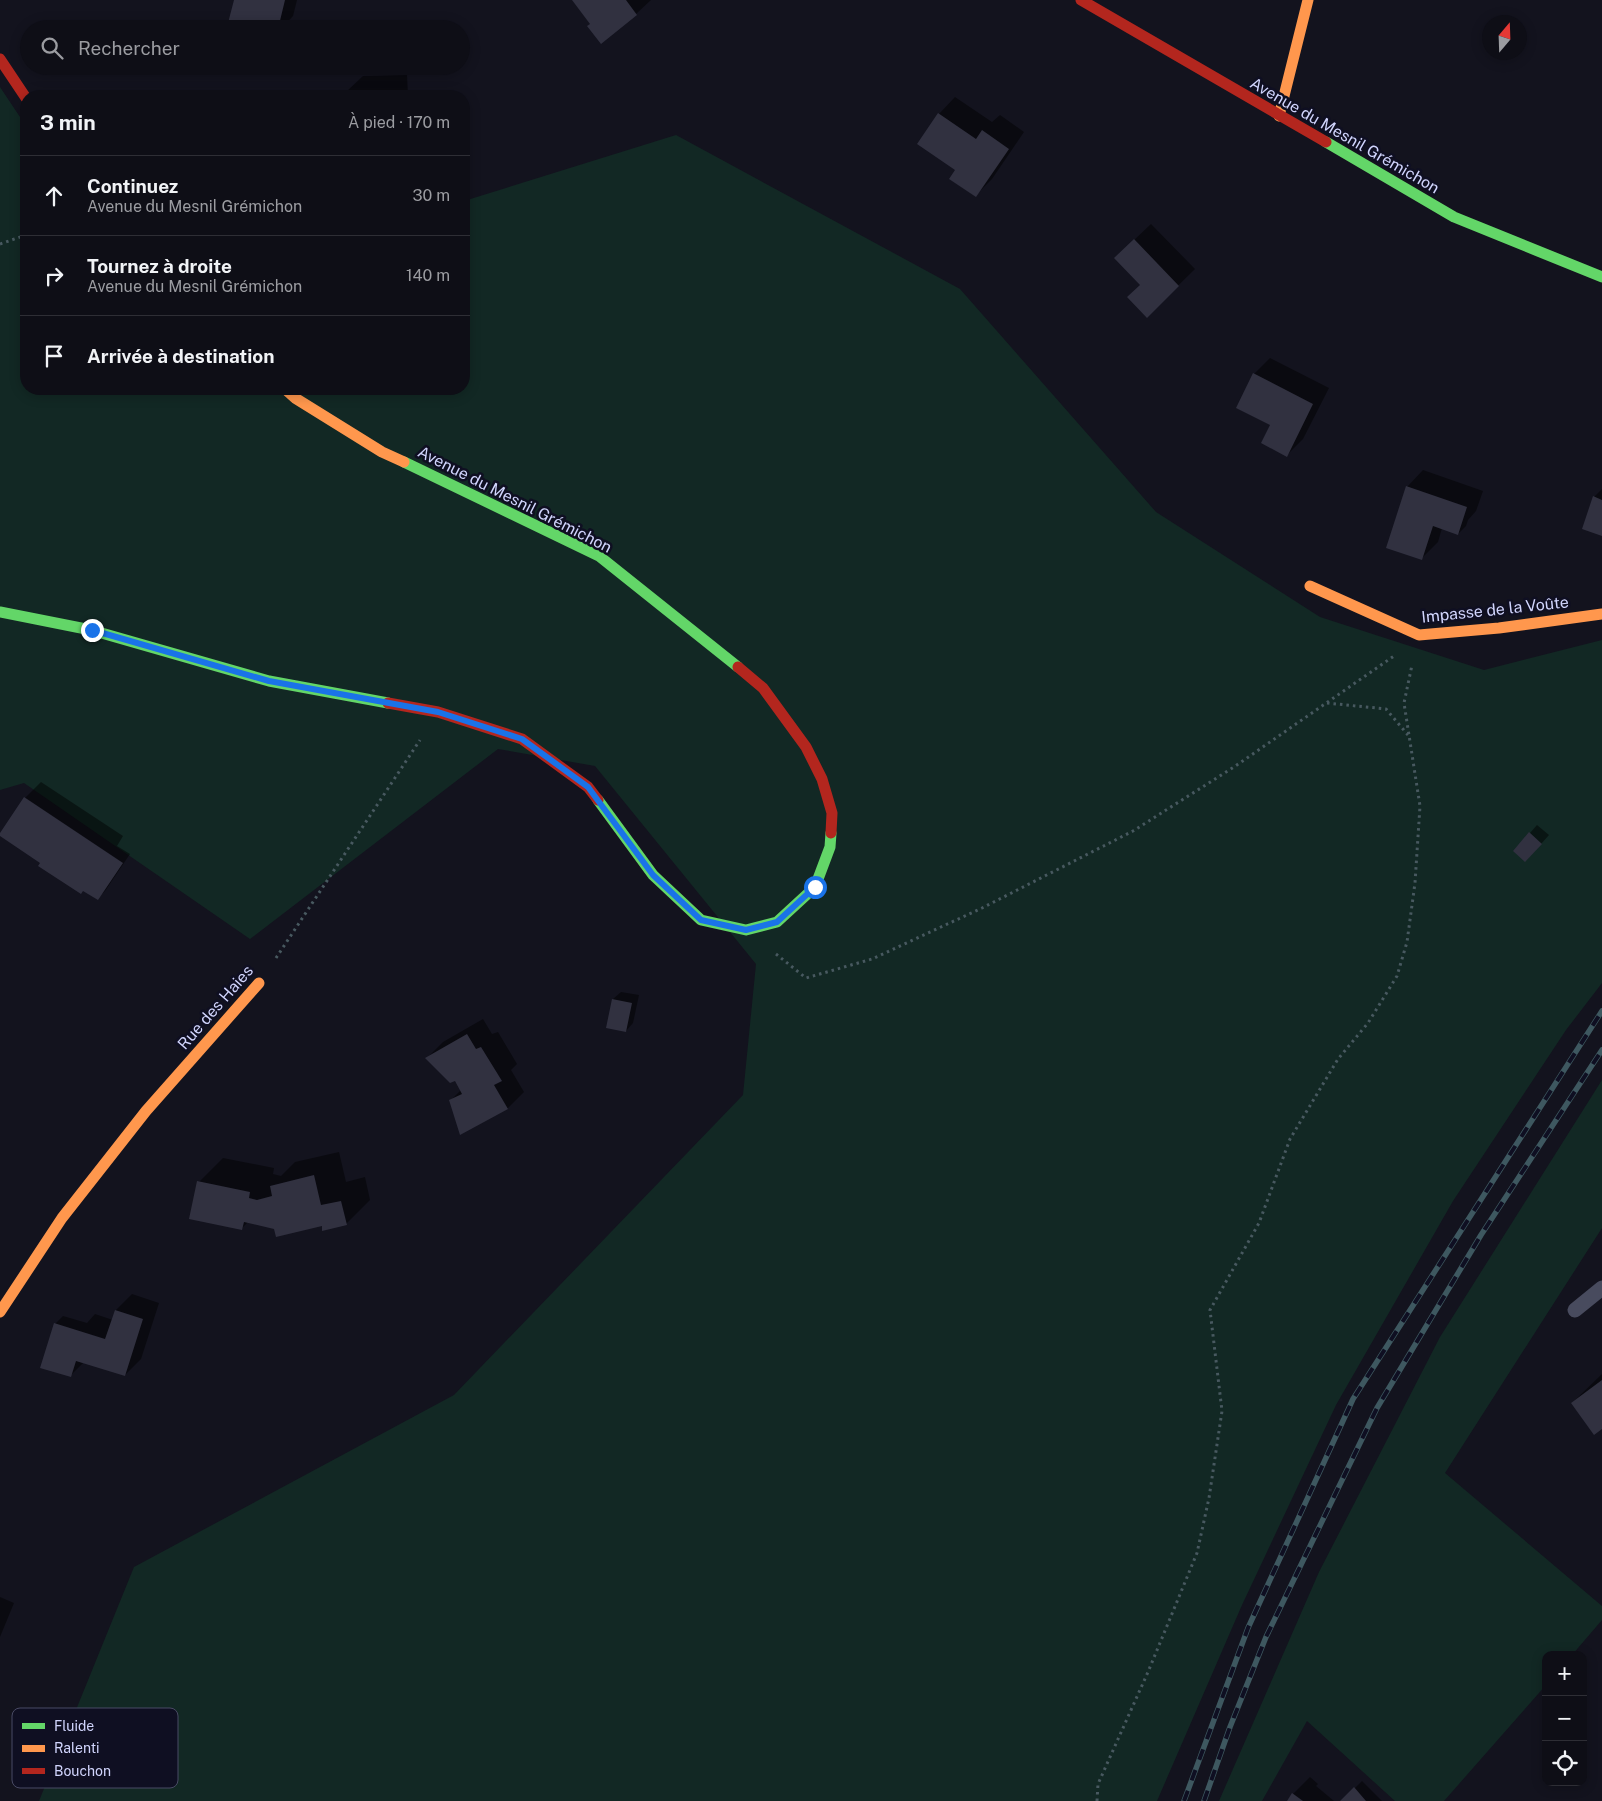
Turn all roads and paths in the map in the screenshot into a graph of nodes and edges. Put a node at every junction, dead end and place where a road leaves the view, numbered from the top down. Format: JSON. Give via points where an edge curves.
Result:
{"nodes":[{"id":1,"x":1081,"y":0,"type":"edge"},
{"id":2,"x":1308,"y":0,"type":"edge"},
{"id":3,"x":0,"y":59,"type":"edge"},
{"id":4,"x":21,"y":90,"type":"edge"},
{"id":5,"x":1280,"y":116,"type":"junction"},
{"id":6,"x":20,"y":238,"type":"edge"},
{"id":7,"x":0,"y":244,"type":"edge"},
{"id":8,"x":1602,"y":277,"type":"edge"},
{"id":9,"x":292,"y":395,"type":"edge"},
{"id":10,"x":1310,"y":586,"type":"dead end"},
{"id":11,"x":0,"y":612,"type":"edge"},
{"id":12,"x":1602,"y":614,"type":"edge"},
{"id":13,"x":1419,"y":635,"type":"junction"},
{"id":14,"x":1326,"y":703,"type":"junction"},
{"id":15,"x":438,"y":712,"type":"junction"},
{"id":16,"x":1409,"y":736,"type":"junction"},
{"id":17,"x":746,"y":930,"type":"junction"},
{"id":18,"x":259,"y":983,"type":"joint"},
{"id":19,"x":1602,"y":1288,"type":"edge"},
{"id":20,"x":1575,"y":1310,"type":"dead end"},
{"id":21,"x":0,"y":1312,"type":"edge"},
{"id":22,"x":1097,"y":1801,"type":"edge"}],
"edges":[{"from":1,"to":5,"type":"street","name":"Avenue du Mesnil Grémichon"},
{"from":2,"to":5,"type":"street"},
{"from":3,"to":4,"type":"street"},
{"from":5,"to":8,"type":"street","name":"Avenue du Mesnil Grémichon","via":[[1454,216]]},
{"from":6,"to":7,"type":"path"},
{"from":9,"to":17,"type":"street","name":"Avenue du Mesnil Grémichon","via":[[382,452],[599,556],[762,688],[806,748],[822,779],[832,813],[830,847],[815,887],[777,922]]},
{"from":10,"to":13,"type":"street","name":"Impasse de la Voûte"},
{"from":11,"to":15,"type":"street","name":"Avenue du Mesnil Grémichon","via":[[92,630],[269,681]]},
{"from":12,"to":13,"type":"street","name":"Impasse de la Voûte"},
{"from":13,"to":14,"type":"path"},
{"from":13,"to":16,"type":"path","via":[[1404,703]]},
{"from":14,"to":16,"type":"path","via":[[1386,709]]},
{"from":14,"to":17,"type":"path","via":[[1133,832],[872,960],[806,978]]},
{"from":15,"to":17,"type":"street","name":"Avenue du Mesnil Grémichon","via":[[522,739],[588,787],[653,875],[701,920]]},
{"from":15,"to":18,"type":"path","name":"Rue des Haies"},
{"from":16,"to":22,"type":"path","via":[[1420,806],[1407,942],[1397,976],[1368,1023],[1338,1058],[1290,1139],[1259,1223],[1210,1310],[1222,1411],[1197,1553],[1098,1784]]},
{"from":18,"to":21,"type":"street","name":"Rue des Haies","via":[[146,1111],[62,1218]]},
{"from":19,"to":20,"type":"lane"}]}
